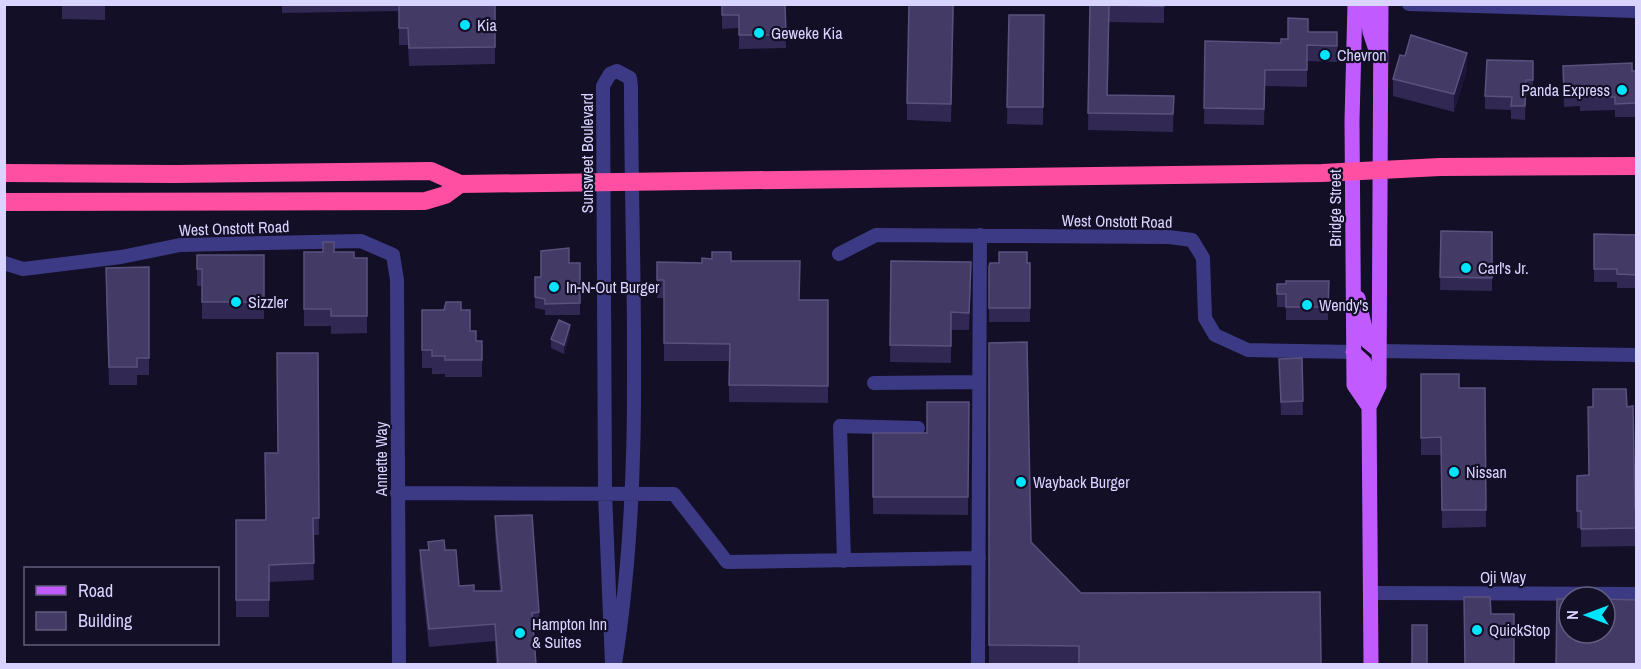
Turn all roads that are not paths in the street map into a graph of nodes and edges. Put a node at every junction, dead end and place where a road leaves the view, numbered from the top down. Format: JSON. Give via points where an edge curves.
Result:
{"nodes":[{"id":1,"x":1355,"y":4,"type":"edge"},
{"id":2,"x":1367,"y":4,"type":"edge"},
{"id":3,"x":1381,"y":4,"type":"edge"},
{"id":4,"x":1409,"y":4,"type":"edge"},
{"id":5,"x":1636,"y":11,"type":"edge"},
{"id":6,"x":1380,"y":61,"type":"junction"},
{"id":7,"x":1636,"y":166,"type":"edge"},
{"id":8,"x":1379,"y":171,"type":"junction"},
{"id":9,"x":4,"y":173,"type":"edge"},
{"id":10,"x":1353,"y":173,"type":"junction"},
{"id":11,"x":603,"y":183,"type":"junction"},
{"id":12,"x":632,"y":183,"type":"junction"},
{"id":13,"x":460,"y":184,"type":"junction"},
{"id":14,"x":4,"y":202,"type":"edge"},
{"id":15,"x":980,"y":236,"type":"junction"},
{"id":16,"x":840,"y":254,"type":"dead end"},
{"id":17,"x":393,"y":255,"type":"joint"},
{"id":18,"x":4,"y":263,"type":"edge"},
{"id":19,"x":1353,"y":283,"type":"junction"},
{"id":20,"x":1379,"y":351,"type":"junction"},
{"id":21,"x":1353,"y":352,"type":"junction"},
{"id":22,"x":1636,"y":355,"type":"edge"},
{"id":23,"x":979,"y":382,"type":"junction"},
{"id":24,"x":874,"y":383,"type":"dead end"},
{"id":25,"x":1371,"y":403,"type":"junction"},
{"id":26,"x":918,"y":428,"type":"dead end"},
{"id":27,"x":397,"y":493,"type":"junction"},
{"id":28,"x":605,"y":494,"type":"junction"},
{"id":29,"x":631,"y":494,"type":"junction"},
{"id":30,"x":979,"y":558,"type":"junction"},
{"id":31,"x":844,"y":561,"type":"junction"},
{"id":32,"x":1370,"y":593,"type":"junction"},
{"id":33,"x":1636,"y":594,"type":"edge"},
{"id":34,"x":399,"y":664,"type":"edge"},
{"id":35,"x":614,"y":664,"type":"edge"},
{"id":36,"x":978,"y":664,"type":"edge"},
{"id":37,"x":1371,"y":664,"type":"edge"}],
"edges":[{"from":1,"to":10,"type":"main road","name":"Bridge Street"},
{"from":2,"to":6,"type":"main road","via":[[1370,32]]},
{"from":3,"to":6,"type":"main road"},
{"from":4,"to":5,"type":"street"},
{"from":6,"to":8,"type":"main road"},
{"from":7,"to":8,"type":"highway"},
{"from":8,"to":10,"type":"highway"},
{"from":8,"to":20,"type":"main road"},
{"from":9,"to":13,"type":"highway","via":[[431,171]]},
{"from":10,"to":12,"type":"highway"},
{"from":10,"to":19,"type":"main road","name":"Bridge Street"},
{"from":11,"to":12,"type":"highway"},
{"from":11,"to":12,"type":"street","name":"Sunsweet Boulevard","via":[[603,86],[605,79],[617,71],[630,78]]},
{"from":11,"to":13,"type":"highway"},
{"from":11,"to":28,"type":"street","name":"Sunsweet Boulevard"},
{"from":12,"to":29,"type":"street","name":"Sunsweet Boulevard","via":[[635,430]]},
{"from":13,"to":14,"type":"highway","via":[[445,195],[424,201]]},
{"from":15,"to":16,"type":"street","name":"West Onstott Road","via":[[876,235]]},
{"from":15,"to":21,"type":"street","name":"West Onstott Road","via":[[1191,240],[1203,258],[1205,318],[1215,335],[1248,350]]},
{"from":15,"to":23,"type":"street"},
{"from":17,"to":18,"type":"street","name":"West Onstott Road","via":[[361,242],[180,244],[121,257],[23,269]]},
{"from":17,"to":27,"type":"street","name":"Annette Way","via":[[397,280]]},
{"from":19,"to":20,"type":"main road","via":[[1368,342]]},
{"from":19,"to":21,"type":"main road","name":"Bridge Street"},
{"from":20,"to":22,"type":"street"},
{"from":20,"to":25,"type":"main road","via":[[1379,386]]},
{"from":21,"to":25,"type":"main road","name":"Bridge Street","via":[[1354,385]]},
{"from":23,"to":24,"type":"street"},
{"from":23,"to":30,"type":"street"},
{"from":25,"to":32,"type":"main road"},
{"from":26,"to":31,"type":"street","via":[[840,426]]},
{"from":27,"to":28,"type":"street"},
{"from":27,"to":34,"type":"street","name":"Annette Way"},
{"from":28,"to":29,"type":"street"},
{"from":28,"to":35,"type":"street","name":"Sunsweet Boulevard"},
{"from":29,"to":31,"type":"street","via":[[674,494],[727,562]]},
{"from":29,"to":35,"type":"street","name":"Sunsweet Boulevard","via":[[626,595]]},
{"from":30,"to":31,"type":"street"},
{"from":30,"to":36,"type":"street"},
{"from":32,"to":33,"type":"street","name":"Oji Way"},
{"from":32,"to":37,"type":"main road"}]}
